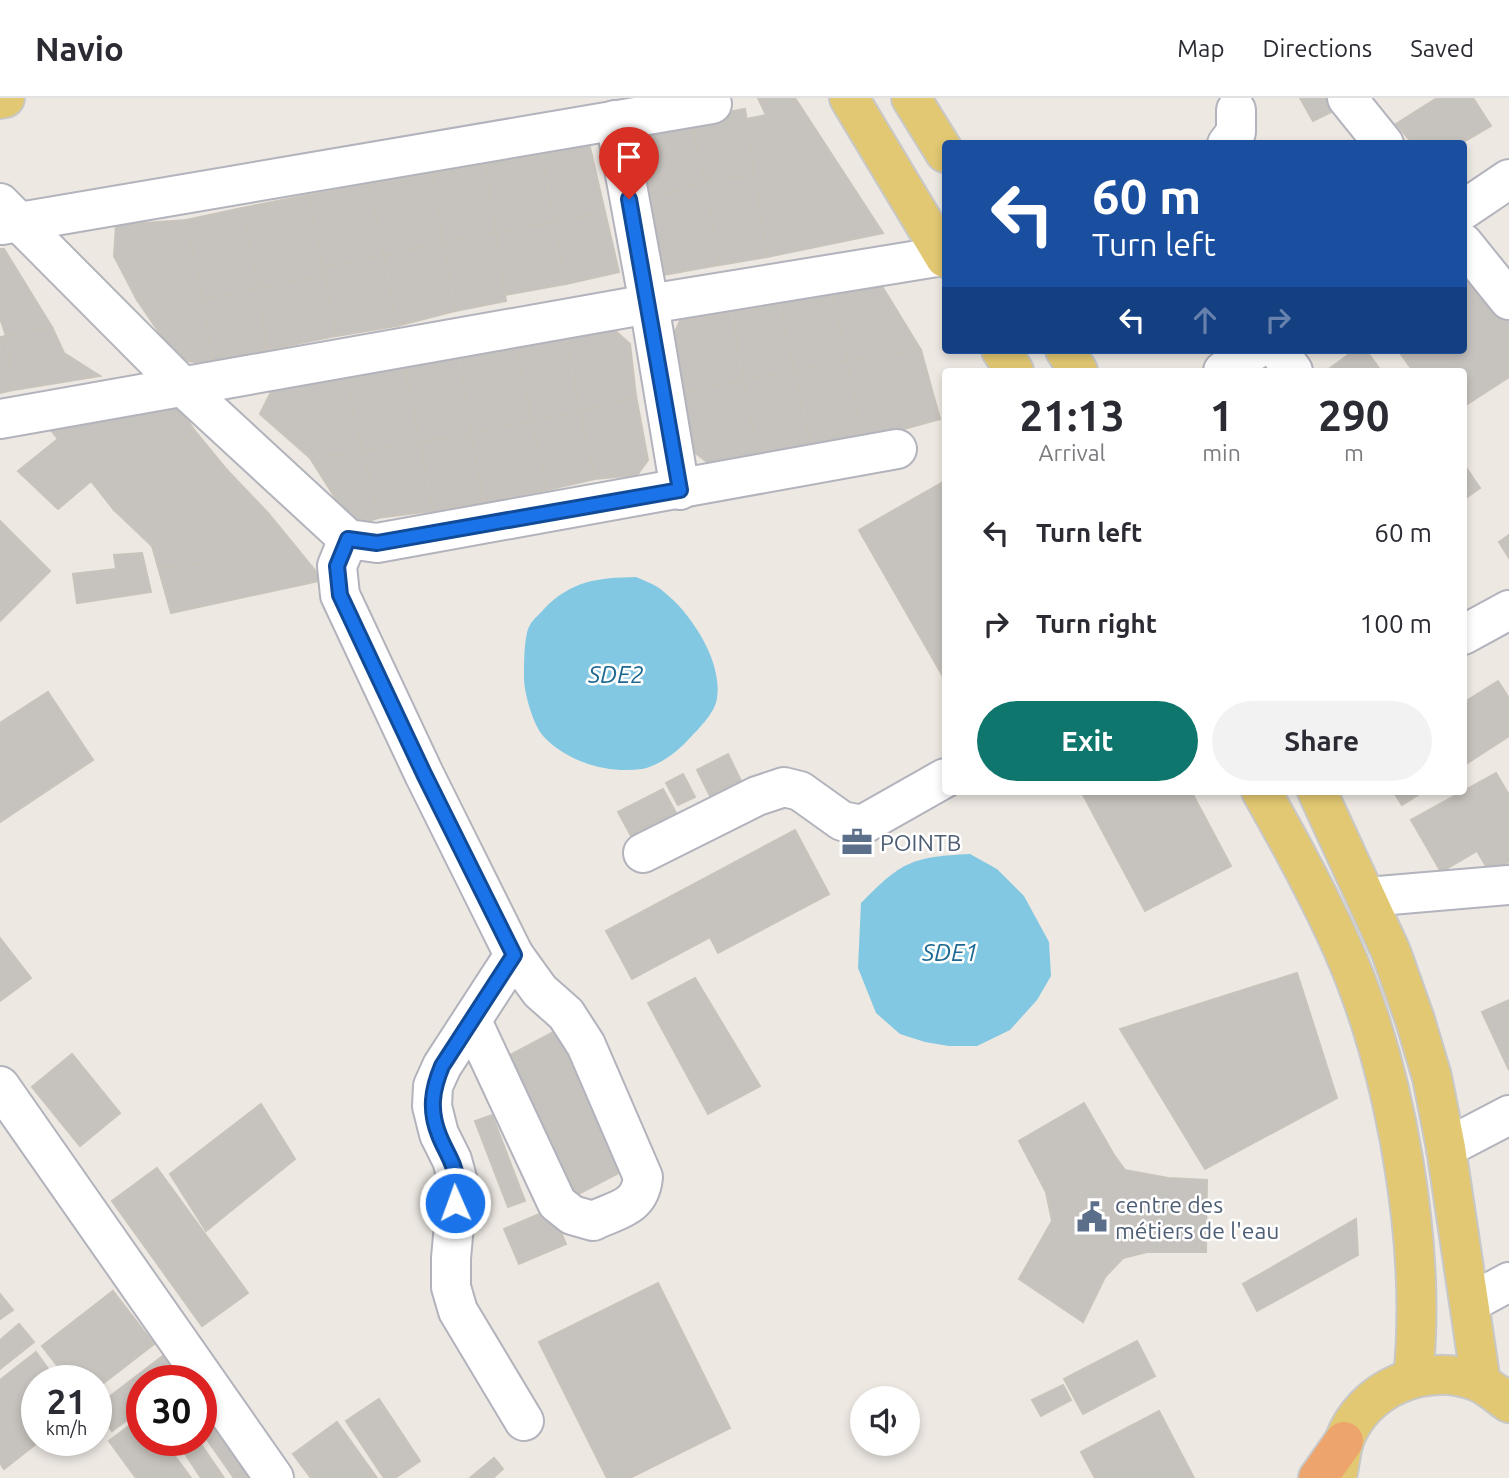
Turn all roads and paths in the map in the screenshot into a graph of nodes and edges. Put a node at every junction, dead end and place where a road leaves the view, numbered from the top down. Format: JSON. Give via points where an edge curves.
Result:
{"nodes":[{"id":1,"x":5,"y":98,"type":"edge"},
{"id":2,"x":849,"y":98,"type":"edge"},
{"id":3,"x":1348,"y":98,"type":"edge"},
{"id":4,"x":0,"y":99,"type":"edge"},
{"id":5,"x":921,"y":101,"type":"edge"},
{"id":6,"x":712,"y":104,"type":"dead end"},
{"id":7,"x":615,"y":120,"type":"junction"},
{"id":8,"x":1381,"y":140,"type":"edge"},
{"id":9,"x":942,"y":146,"type":"edge"},
{"id":10,"x":1509,"y":179,"type":"edge"},
{"id":11,"x":1467,"y":207,"type":"edge"},
{"id":12,"x":6,"y":217,"type":"edge"},
{"id":13,"x":1467,"y":248,"type":"edge"},
{"id":14,"x":942,"y":254,"type":"edge"},
{"id":15,"x":942,"y":257,"type":"edge"},
{"id":16,"x":1509,"y":300,"type":"edge"},
{"id":17,"x":649,"y":304,"type":"junction"},
{"id":18,"x":1249,"y":354,"type":"edge"},
{"id":19,"x":1228,"y":368,"type":"edge"},
{"id":20,"x":181,"y":385,"type":"junction"},
{"id":21,"x":0,"y":419,"type":"edge"},
{"id":22,"x":897,"y":449,"type":"dead end"},
{"id":23,"x":680,"y":490,"type":"junction"},
{"id":24,"x":348,"y":539,"type":"junction"},
{"id":25,"x":1509,"y":610,"type":"edge"},
{"id":26,"x":1467,"y":633,"type":"edge"},
{"id":27,"x":942,"y":780,"type":"edge"},
{"id":28,"x":1263,"y":795,"type":"edge"},
{"id":29,"x":1319,"y":795,"type":"edge"},
{"id":30,"x":643,"y":853,"type":"dead end"},
{"id":31,"x":1509,"y":886,"type":"edge"},
{"id":32,"x":1367,"y":897,"type":"junction"},
{"id":33,"x":514,"y":955,"type":"junction"},
{"id":34,"x":472,"y":1021,"type":"junction"},
{"id":35,"x":0,"y":1086,"type":"edge"},
{"id":36,"x":1509,"y":1115,"type":"edge"},
{"id":37,"x":1446,"y":1148,"type":"junction"},
{"id":38,"x":1509,"y":1282,"type":"edge"},
{"id":39,"x":1470,"y":1303,"type":"junction"},
{"id":40,"x":1413,"y":1378,"type":"junction"},
{"id":41,"x":1495,"y":1393,"type":"edge"},
{"id":42,"x":524,"y":1421,"type":"dead end"},
{"id":43,"x":1344,"y":1441,"type":"junction"},
{"id":44,"x":274,"y":1478,"type":"edge"},
{"id":45,"x":1318,"y":1478,"type":"edge"},
{"id":46,"x":1338,"y":1478,"type":"edge"}],
"edges":[{"from":1,"to":4,"type":"main road"},
{"from":2,"to":14,"type":"main road"},
{"from":3,"to":8,"type":"street"},
{"from":5,"to":9,"type":"main road"},
{"from":6,"to":7,"type":"street"},
{"from":7,"to":12,"type":"street"},
{"from":7,"to":17,"type":"street"},
{"from":10,"to":11,"type":"street"},
{"from":12,"to":20,"type":"street"},
{"from":13,"to":16,"type":"street"},
{"from":15,"to":17,"type":"street"},
{"from":17,"to":20,"type":"street"},
{"from":17,"to":23,"type":"street"},
{"from":18,"to":19,"type":"street"},
{"from":20,"to":21,"type":"street"},
{"from":20,"to":24,"type":"street"},
{"from":22,"to":23,"type":"street"},
{"from":23,"to":24,"type":"street","via":[[377,543]]},
{"from":24,"to":33,"type":"street","via":[[337,566],[340,595]]},
{"from":25,"to":26,"type":"street"},
{"from":27,"to":30,"type":"street","via":[[862,824],[842,821],[800,791],[784,787]]},
{"from":28,"to":40,"type":"main road","via":[[1342,948],[1381,1061],[1403,1160],[1414,1256],[1418,1317]]},
{"from":29,"to":32,"type":"main road"},
{"from":31,"to":32,"type":"street"},
{"from":32,"to":37,"type":"main road","via":[[1415,1020]]},
{"from":33,"to":34,"type":"street"},
{"from":33,"to":34,"type":"street","via":[[540,991],[566,1014],[586,1045],[643,1177],[636,1201],[593,1221],[572,1215],[557,1203]]},
{"from":34,"to":42,"type":"street","via":[[433,1086],[439,1135],[458,1182],[451,1287],[458,1311]]},
{"from":35,"to":44,"type":"street"},
{"from":36,"to":37,"type":"street"},
{"from":37,"to":39,"type":"main road"},
{"from":38,"to":39,"type":"street"},
{"from":39,"to":41,"type":"main road"},
{"from":40,"to":41,"type":"main road","via":[[1448,1375]]},
{"from":40,"to":43,"type":"main road","via":[[1371,1401]]},
{"from":43,"to":45,"type":"highway"},
{"from":43,"to":46,"type":"main road"}]}
